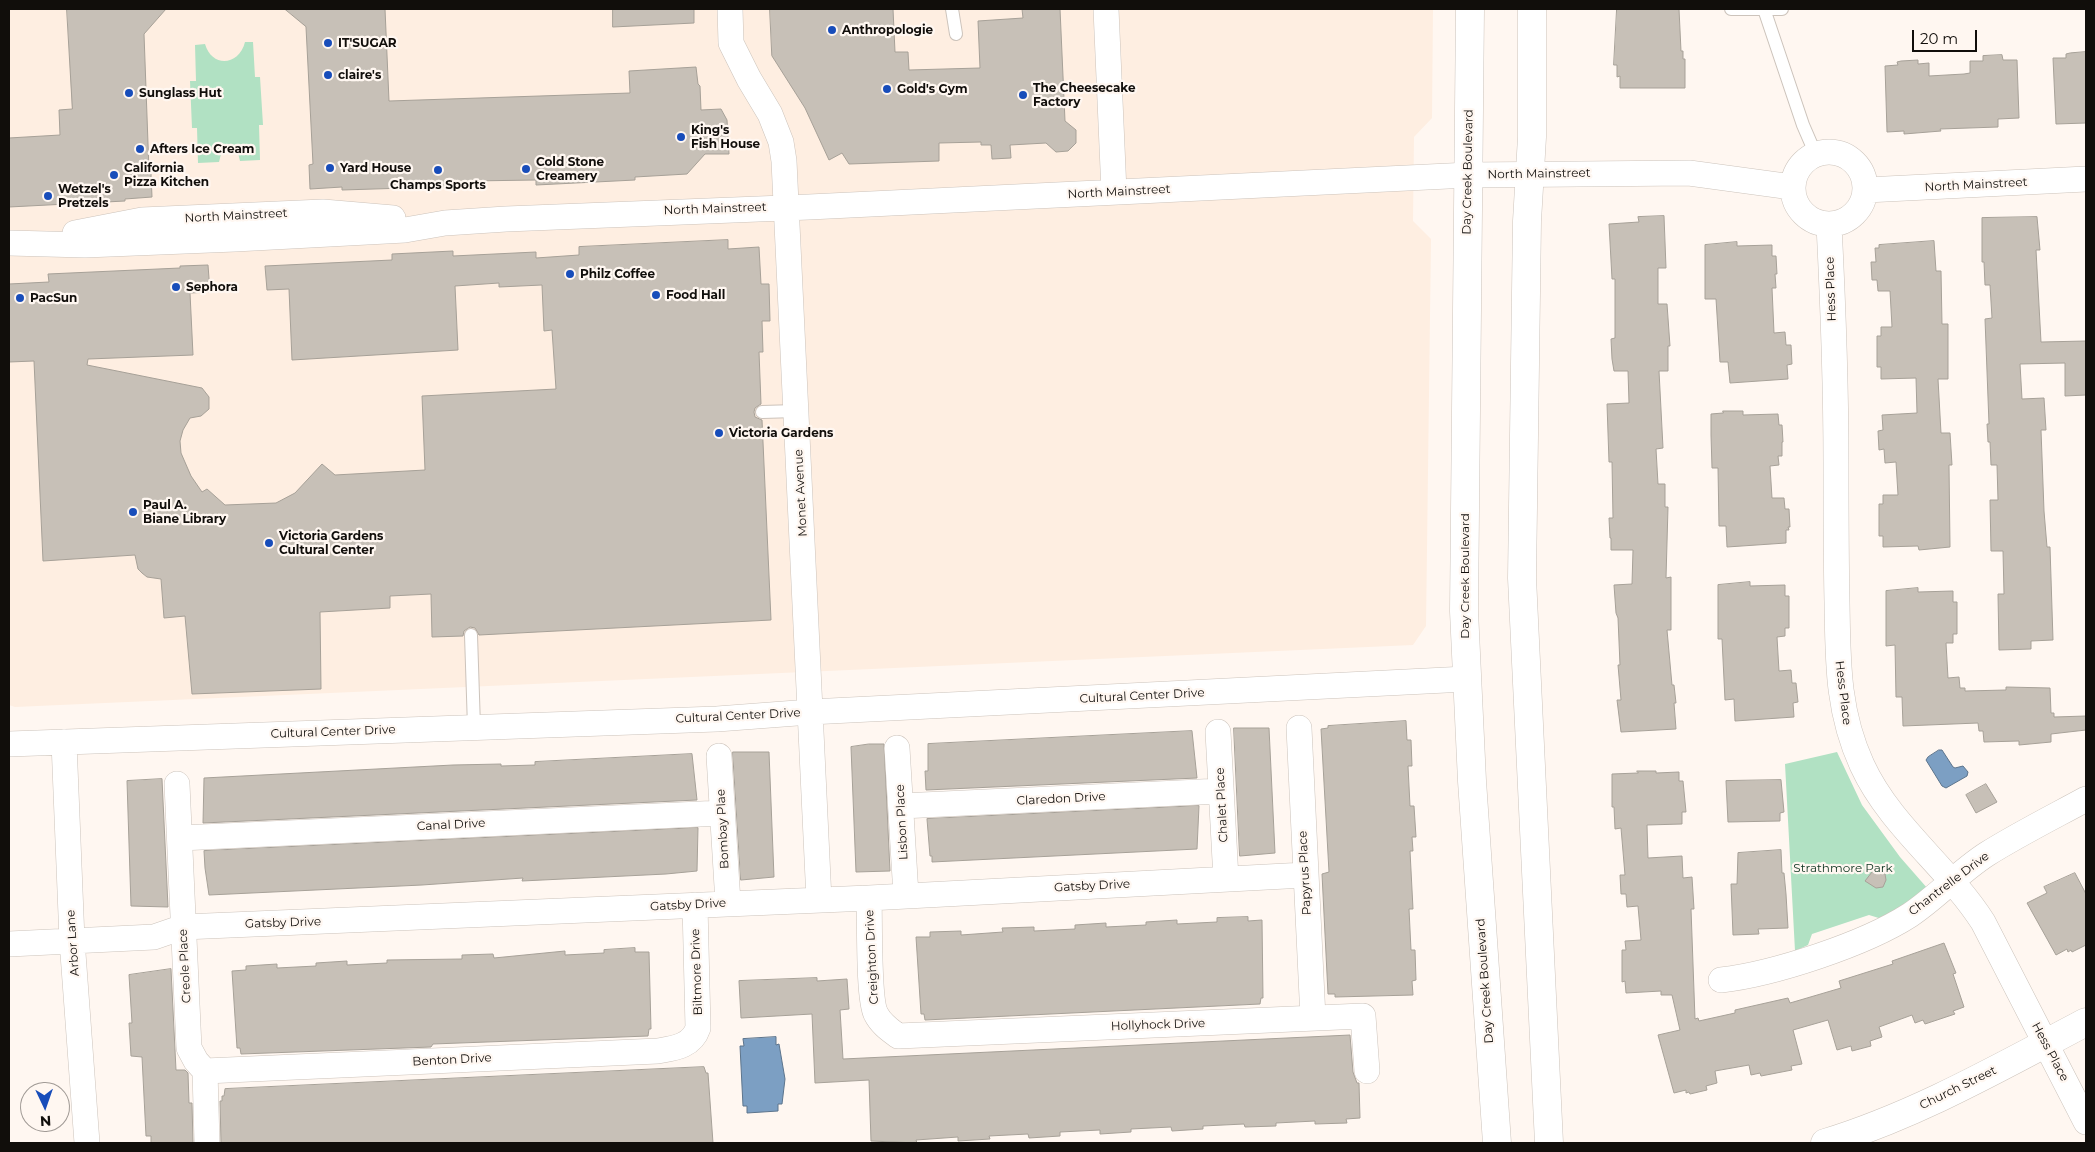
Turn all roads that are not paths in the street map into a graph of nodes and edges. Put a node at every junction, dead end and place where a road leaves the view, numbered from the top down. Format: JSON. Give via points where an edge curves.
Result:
{"nodes":[{"id":1,"x":730,"y":9,"type":"edge"},
{"id":2,"x":952,"y":9,"type":"edge"},
{"id":3,"x":1106,"y":9,"type":"edge"},
{"id":4,"x":1470,"y":9,"type":"edge"},
{"id":5,"x":1532,"y":9,"type":"edge"},
{"id":6,"x":1731,"y":9,"type":"edge"},
{"id":7,"x":1764,"y":9,"type":"edge"},
{"id":8,"x":1782,"y":9,"type":"edge"},
{"id":9,"x":956,"y":34,"type":"dead end"},
{"id":10,"x":1816,"y":155,"type":"junction"},
{"id":11,"x":1530,"y":174,"type":"junction"},
{"id":12,"x":1469,"y":175,"type":"junction"},
{"id":13,"x":2086,"y":179,"type":"edge"},
{"id":14,"x":1792,"y":187,"type":"junction"},
{"id":15,"x":1866,"y":190,"type":"junction"},
{"id":16,"x":1114,"y":192,"type":"junction"},
{"id":17,"x":786,"y":207,"type":"junction"},
{"id":18,"x":1829,"y":225,"type":"junction"},
{"id":19,"x":19,"y":242,"type":"edge"},
{"id":20,"x":796,"y":411,"type":"junction"},
{"id":21,"x":762,"y":412,"type":"dead end"},
{"id":22,"x":471,"y":635,"type":"dead end"},
{"id":23,"x":1466,"y":679,"type":"junction"},
{"id":24,"x":810,"y":712,"type":"junction"},
{"id":25,"x":474,"y":727,"type":"junction"},
{"id":26,"x":1299,"y":728,"type":"dead end"},
{"id":27,"x":1218,"y":732,"type":"dead end"},
{"id":28,"x":64,"y":742,"type":"junction"},
{"id":29,"x":9,"y":744,"type":"edge"},
{"id":30,"x":897,"y":748,"type":"dead end"},
{"id":31,"x":719,"y":756,"type":"dead end"},
{"id":32,"x":177,"y":784,"type":"dead end"},
{"id":33,"x":1221,"y":791,"type":"junction"},
{"id":34,"x":2086,"y":799,"type":"edge"},
{"id":35,"x":901,"y":806,"type":"junction"},
{"id":36,"x":722,"y":813,"type":"junction"},
{"id":37,"x":180,"y":838,"type":"junction"},
{"id":38,"x":1305,"y":875,"type":"junction"},
{"id":39,"x":1226,"y":879,"type":"junction"},
{"id":40,"x":1952,"y":880,"type":"junction"},
{"id":41,"x":906,"y":895,"type":"junction"},
{"id":42,"x":869,"y":898,"type":"junction"},
{"id":43,"x":819,"y":900,"type":"junction"},
{"id":44,"x":728,"y":903,"type":"junction"},
{"id":45,"x":695,"y":905,"type":"junction"},
{"id":46,"x":183,"y":927,"type":"junction"},
{"id":47,"x":72,"y":940,"type":"junction"},
{"id":48,"x":9,"y":944,"type":"edge"},
{"id":49,"x":1721,"y":980,"type":"dead end"},
{"id":50,"x":1313,"y":1018,"type":"junction"},
{"id":51,"x":2086,"y":1022,"type":"edge"},
{"id":52,"x":898,"y":1036,"type":"joint"},
{"id":53,"x":695,"y":1037,"type":"joint"},
{"id":54,"x":2045,"y":1044,"type":"junction"},
{"id":55,"x":205,"y":1071,"type":"junction"},
{"id":56,"x":1367,"y":1071,"type":"dead end"},
{"id":57,"x":2086,"y":1122,"type":"edge"},
{"id":58,"x":87,"y":1143,"type":"edge"},
{"id":59,"x":207,"y":1143,"type":"edge"},
{"id":60,"x":1496,"y":1143,"type":"edge"},
{"id":61,"x":1549,"y":1143,"type":"edge"},
{"id":62,"x":1825,"y":1143,"type":"edge"}],
"edges":[{"from":1,"to":17,"type":"street","name":"Monet Avenue","via":[[732,43],[770,114],[781,142]]},
{"from":2,"to":9,"type":"lane"},
{"from":3,"to":16,"type":"street"},
{"from":4,"to":12,"type":"main road","name":"Day Creek Boulevard"},
{"from":5,"to":11,"type":"main road"},
{"from":6,"to":7,"type":"lane"},
{"from":7,"to":8,"type":"lane"},
{"from":7,"to":10,"type":"lane"},
{"from":10,"to":14,"type":"street","via":[[1799,167]]},
{"from":10,"to":15,"type":"street","via":[[1827,152],[1850,159],[1859,167]]},
{"from":11,"to":12,"type":"street","name":"North Mainstreet"},
{"from":11,"to":14,"type":"street","name":"North Mainstreet","via":[[1689,173]]},
{"from":11,"to":61,"type":"main road","via":[[1522,578]]},
{"from":12,"to":16,"type":"street","name":"North Mainstreet"},
{"from":12,"to":23,"type":"main road","name":"Day Creek Boulevard"},
{"from":13,"to":15,"type":"street","name":"North Mainstreet"},
{"from":14,"to":18,"type":"street","via":[[1799,208],[1806,216]]},
{"from":15,"to":18,"type":"street","via":[[1858,212],[1849,219]]},
{"from":16,"to":17,"type":"street","name":"North Mainstreet"},
{"from":17,"to":19,"type":"street","name":"North Mainstreet","via":[[506,218],[446,224],[324,212],[142,220]]},
{"from":17,"to":20,"type":"street","name":"Monet Avenue"},
{"from":18,"to":40,"type":"street","name":"Hess Place","via":[[1838,657],[1843,713],[1855,750],[1883,802]]},
{"from":20,"to":21,"type":"lane"},
{"from":20,"to":24,"type":"street","name":"Monet Avenue"},
{"from":22,"to":25,"type":"lane"},
{"from":23,"to":24,"type":"street","name":"Cultural Center Drive"},
{"from":23,"to":60,"type":"main road","name":"Day Creek Boulevard"},
{"from":24,"to":25,"type":"street","name":"Cultural Center Drive","via":[[717,719]]},
{"from":24,"to":43,"type":"street","name":"Monet Avenue"},
{"from":25,"to":28,"type":"street","name":"Cultural Center Drive"},
{"from":26,"to":38,"type":"street","name":"Papyrus Place"},
{"from":27,"to":33,"type":"street","name":"Chalet Place"},
{"from":28,"to":29,"type":"street","name":"Cultural Center Drive"},
{"from":28,"to":47,"type":"street","name":"Arbor Lane"},
{"from":30,"to":35,"type":"street","name":"Lisbon Place"},
{"from":31,"to":36,"type":"street","name":"Bombay Plae"},
{"from":32,"to":37,"type":"street","name":"Creole Place"},
{"from":33,"to":35,"type":"street","name":"Claredon Drive"},
{"from":33,"to":39,"type":"street","name":"Chalet Place"},
{"from":34,"to":40,"type":"street","name":"Chantrelle Drive","via":[[1987,854]]},
{"from":35,"to":41,"type":"street","name":"Lisbon Place"},
{"from":36,"to":37,"type":"street","name":"Canal Drive"},
{"from":36,"to":44,"type":"street","name":"Bombay Plae"},
{"from":37,"to":46,"type":"street","name":"Creole Place"},
{"from":38,"to":39,"type":"street","name":"Gatsby Drive"},
{"from":38,"to":50,"type":"street","name":"Papyrus Place"},
{"from":39,"to":41,"type":"street","name":"Gatsby Drive"},
{"from":40,"to":49,"type":"street","name":"Chantrelle Drive","via":[[1924,904],[1880,931],[1772,969]]},
{"from":40,"to":54,"type":"street","name":"Hess Place","via":[[1983,922]]},
{"from":41,"to":42,"type":"street","name":"Gatsby Drive"},
{"from":42,"to":43,"type":"street","name":"Gatsby Drive"},
{"from":42,"to":52,"type":"street","name":"Creighton Drive","via":[[875,1013],[884,1026]]},
{"from":43,"to":44,"type":"street","name":"Gatsby Drive"},
{"from":44,"to":45,"type":"street","name":"Gatsby Drive"},
{"from":45,"to":46,"type":"street","name":"Gatsby Drive"},
{"from":45,"to":53,"type":"street","name":"Biltmore Drive","via":[[699,1014]]},
{"from":46,"to":47,"type":"street","name":"Gatsby Drive","via":[[154,937]]},
{"from":46,"to":55,"type":"street","name":"Creole Place","via":[[189,1048]]},
{"from":47,"to":48,"type":"street","name":"Gatsby Drive"},
{"from":47,"to":58,"type":"street","name":"Arbor Lane"},
{"from":50,"to":52,"type":"street","name":"Hollyhock Drive"},
{"from":50,"to":56,"type":"street","name":"Hollyhock Drive","via":[[1364,1016]]},
{"from":51,"to":54,"type":"main road","name":"Church Street"},
{"from":53,"to":55,"type":"street","name":"Benton Drive","via":[[682,1046],[658,1051]]},
{"from":54,"to":57,"type":"street","name":"Hess Place"},
{"from":54,"to":62,"type":"main road","name":"Church Street","via":[[1936,1099]]},
{"from":55,"to":59,"type":"street"}]}
